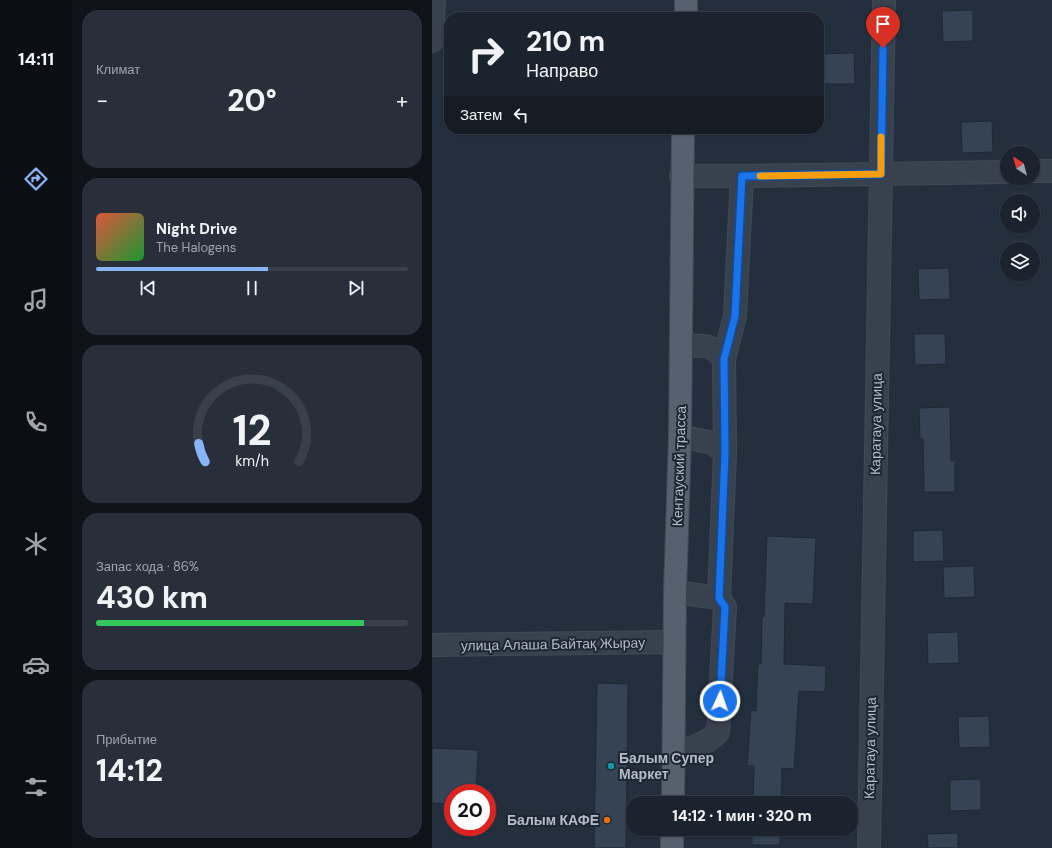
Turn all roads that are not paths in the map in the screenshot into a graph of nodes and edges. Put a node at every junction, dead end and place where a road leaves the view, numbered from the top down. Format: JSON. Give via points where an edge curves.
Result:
{"nodes":[{"id":1,"x":434,"y":0,"type":"edge"},
{"id":2,"x":686,"y":0,"type":"edge"},
{"id":3,"x":884,"y":0,"type":"edge"},
{"id":4,"x":686,"y":12,"type":"edge"},
{"id":5,"x":432,"y":41,"type":"edge"},
{"id":6,"x":683,"y":134,"type":"edge"},
{"id":7,"x":1040,"y":171,"type":"edge"},
{"id":8,"x":1052,"y":171,"type":"edge"},
{"id":9,"x":1000,"y":172,"type":"edge"},
{"id":10,"x":881,"y":174,"type":"junction"},
{"id":11,"x":682,"y":176,"type":"junction"},
{"id":12,"x":742,"y":176,"type":"junction"},
{"id":13,"x":681,"y":346,"type":"junction"},
{"id":14,"x":724,"y":359,"type":"junction"},
{"id":15,"x":680,"y":436,"type":"junction"},
{"id":16,"x":725,"y":453,"type":"junction"},
{"id":17,"x":675,"y":592,"type":"junction"},
{"id":18,"x":719,"y":598,"type":"junction"},
{"id":19,"x":674,"y":642,"type":"junction"},
{"id":20,"x":432,"y":645,"type":"edge"},
{"id":21,"x":674,"y":753,"type":"junction"},
{"id":22,"x":673,"y":796,"type":"edge"},
{"id":23,"x":672,"y":836,"type":"edge"},
{"id":24,"x":672,"y":848,"type":"edge"},
{"id":25,"x":868,"y":848,"type":"edge"}],
"edges":[{"from":1,"to":5,"type":"street"},
{"from":2,"to":4,"type":"main road"},
{"from":3,"to":10,"type":"street","name":"Каратауа улица"},
{"from":6,"to":11,"type":"main road","name":"Кентауский трасса"},
{"from":7,"to":8,"type":"street"},
{"from":9,"to":10,"type":"street"},
{"from":10,"to":12,"type":"street"},
{"from":10,"to":25,"type":"street","name":"Каратауа улица"},
{"from":11,"to":12,"type":"street"},
{"from":11,"to":13,"type":"main road","name":"Кентауский трасса"},
{"from":12,"to":14,"type":"street","via":[[735,316]]},
{"from":13,"to":14,"type":"street","via":[[708,346]]},
{"from":13,"to":15,"type":"main road","name":"Кентауский трасса"},
{"from":14,"to":16,"type":"street"},
{"from":15,"to":16,"type":"street","via":[[712,443]]},
{"from":15,"to":17,"type":"main road","name":"Кентауский трасса"},
{"from":16,"to":18,"type":"street"},
{"from":17,"to":18,"type":"street"},
{"from":17,"to":19,"type":"main road","name":"Кентауский трасса"},
{"from":18,"to":21,"type":"street","via":[[725,607],[718,732],[702,744]]},
{"from":19,"to":20,"type":"street","name":"улица Алаша Байтақ Жырау"},
{"from":19,"to":21,"type":"main road","name":"Кентауский трасса"},
{"from":21,"to":22,"type":"main road","name":"Кентауский трасса"},
{"from":23,"to":24,"type":"main road"}]}
